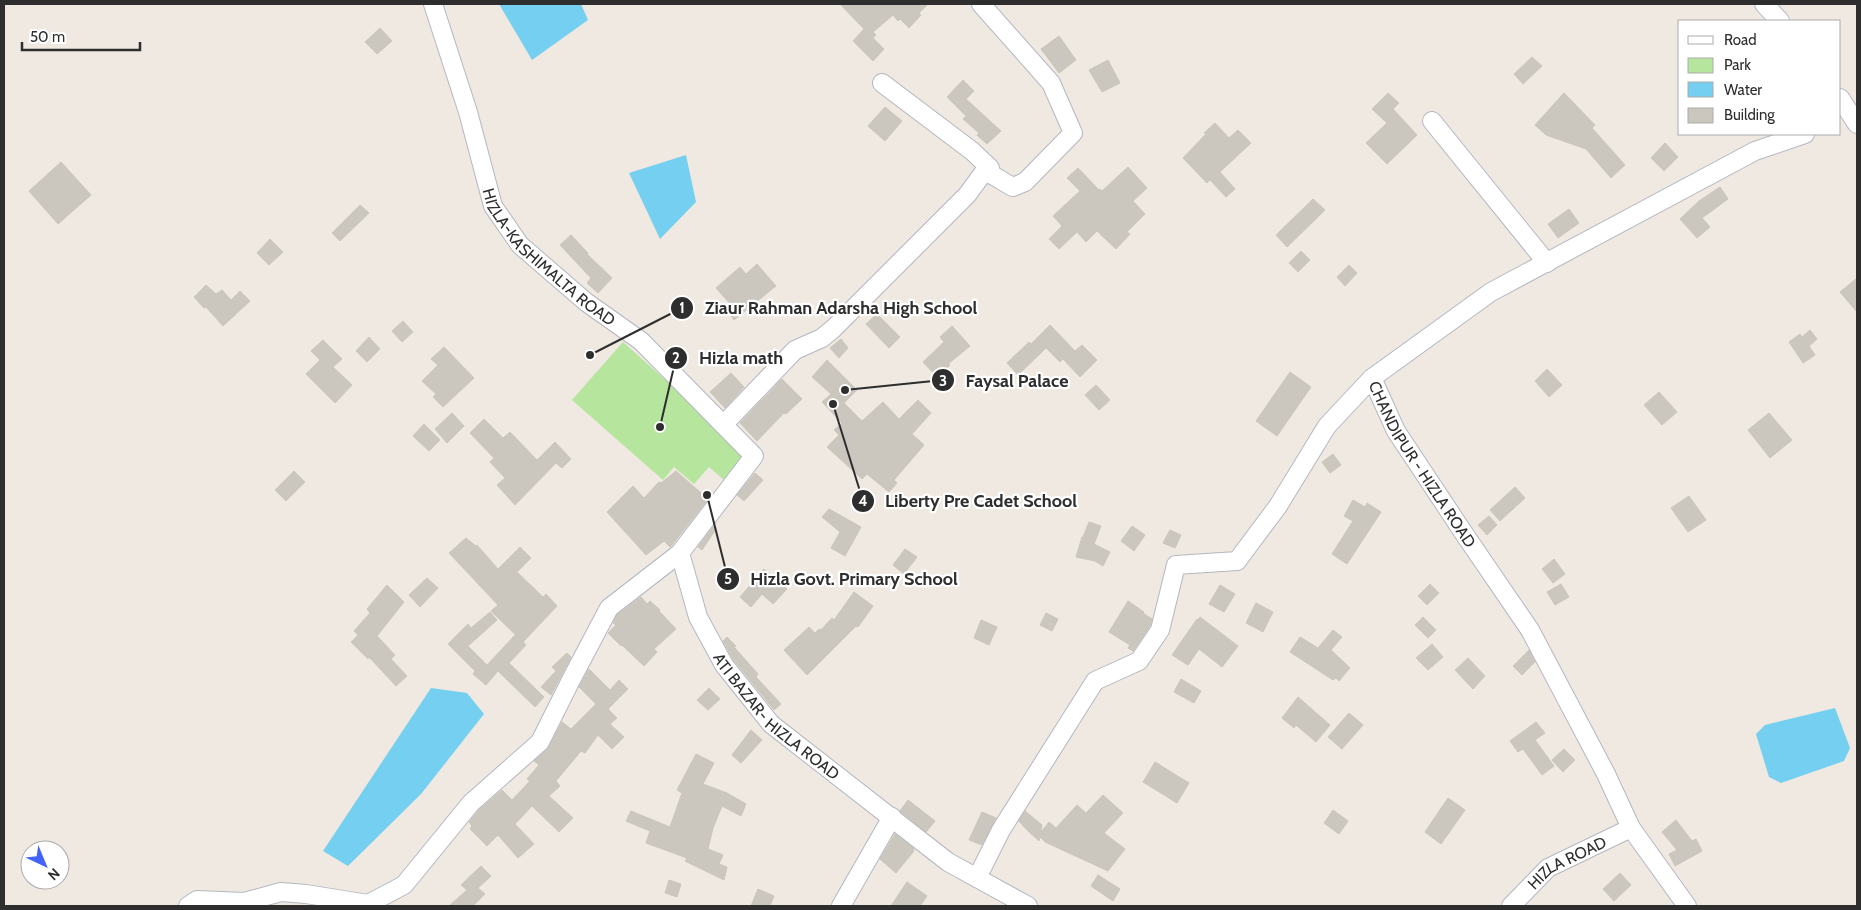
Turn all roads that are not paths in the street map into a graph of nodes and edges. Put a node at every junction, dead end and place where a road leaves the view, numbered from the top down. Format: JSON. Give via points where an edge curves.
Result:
{"nodes":[{"id":1,"x":432,"y":4,"type":"edge"},
{"id":2,"x":981,"y":4,"type":"edge"},
{"id":3,"x":1764,"y":4,"type":"edge"},
{"id":4,"x":1779,"y":20,"type":"edge"},
{"id":5,"x":882,"y":83,"type":"dead end"},
{"id":6,"x":1841,"y":100,"type":"edge"},
{"id":7,"x":1852,"y":120,"type":"edge"},
{"id":8,"x":1432,"y":121,"type":"dead end"},
{"id":9,"x":1802,"y":135,"type":"edge"},
{"id":10,"x":984,"y":172,"type":"junction"},
{"id":11,"x":1547,"y":263,"type":"junction"},
{"id":12,"x":1372,"y":378,"type":"junction"},
{"id":13,"x":724,"y":424,"type":"junction"},
{"id":14,"x":680,"y":553,"type":"junction"},
{"id":15,"x":892,"y":817,"type":"junction"},
{"id":16,"x":1631,"y":828,"type":"junction"},
{"id":17,"x":977,"y":878,"type":"junction"},
{"id":18,"x":367,"y":905,"type":"edge"},
{"id":19,"x":188,"y":906,"type":"edge"},
{"id":20,"x":841,"y":906,"type":"edge"},
{"id":21,"x":1028,"y":906,"type":"edge"},
{"id":22,"x":1511,"y":906,"type":"edge"},
{"id":23,"x":1687,"y":906,"type":"edge"}],
"edges":[{"from":1,"to":13,"type":"street","name":"HIZLA-KASHIMALTA ROAD","via":[[468,112],[493,206],[520,246],[586,302],[641,341]]},
{"from":2,"to":10,"type":"street","via":[[1051,83],[1073,133],[1024,182],[1013,188]]},
{"from":3,"to":4,"type":"street"},
{"from":5,"to":10,"type":"street","via":[[972,151],[990,168]]},
{"from":6,"to":7,"type":"street"},
{"from":8,"to":11,"type":"street"},
{"from":9,"to":11,"type":"street","name":"CHANDIPUR - HIZLA ROAD","via":[[1755,151]]},
{"from":10,"to":13,"type":"street","via":[[967,195],[834,328],[822,338],[794,350]]},
{"from":11,"to":12,"type":"street","name":"CHANDIPUR - HIZLA ROAD","via":[[1491,292]]},
{"from":12,"to":16,"type":"street","name":"CHANDIPUR - HIZLA ROAD","via":[[1396,431],[1530,630]]},
{"from":12,"to":17,"type":"street","via":[[1328,426],[1238,562],[1176,565],[1160,630],[1139,661],[1095,681],[1001,830]]},
{"from":13,"to":14,"type":"street","name":"HIZLA-KASHIMALTA ROAD","via":[[754,456]]},
{"from":14,"to":15,"type":"street","name":"ATI BAZAR- HIZLA ROAD","via":[[702,625],[724,665],[771,724]]},
{"from":14,"to":18,"type":"street","via":[[609,608],[540,742],[471,803],[404,885]]},
{"from":15,"to":17,"type":"street","name":"ATI BAZAR- HIZLA ROAD","via":[[948,862]]},
{"from":15,"to":20,"type":"street"},
{"from":16,"to":22,"type":"street","name":"HIZLA ROAD","via":[[1548,868]]},
{"from":16,"to":23,"type":"street","name":"CHANDIPUR - HIZLA ROAD"},
{"from":17,"to":21,"type":"street","name":"ATI BAZAR- HIZLA ROAD"},
{"from":18,"to":19,"type":"street","via":[[281,892],[244,902],[197,900]]}]}
